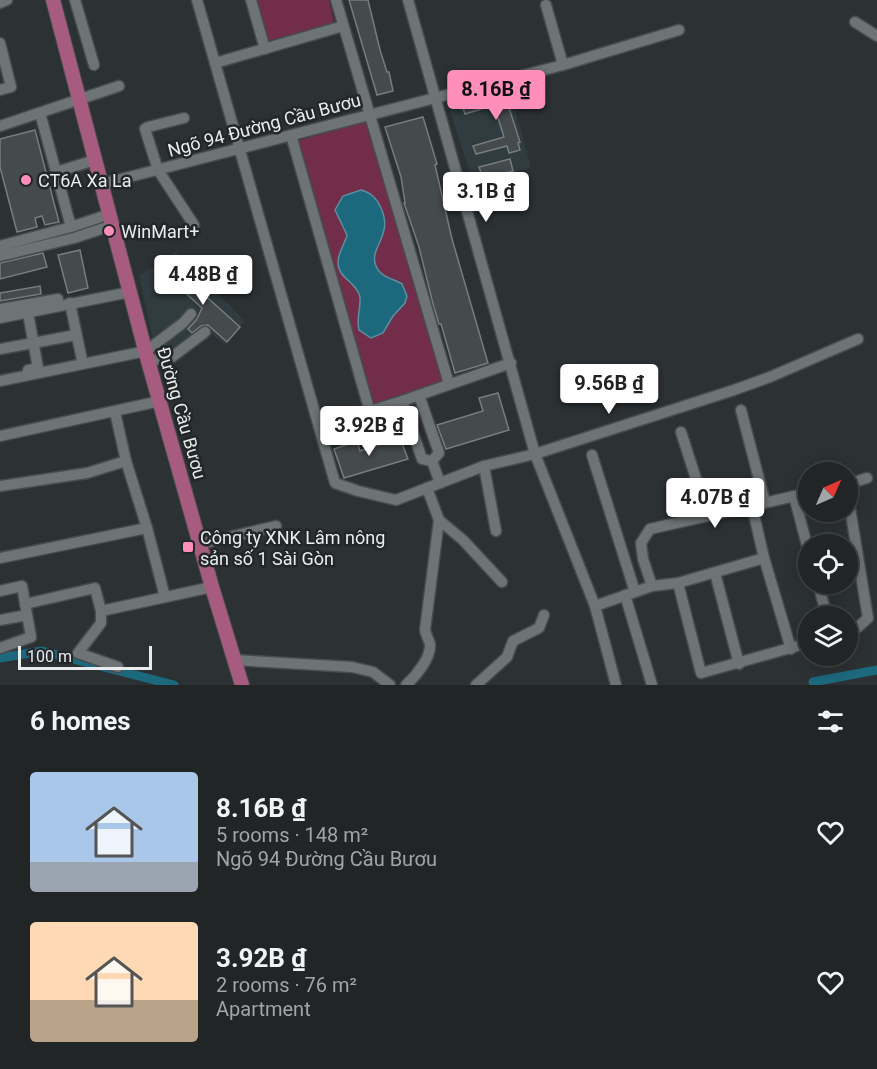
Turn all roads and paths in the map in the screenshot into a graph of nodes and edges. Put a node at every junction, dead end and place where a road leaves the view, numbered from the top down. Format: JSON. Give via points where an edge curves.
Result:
{"nodes":[{"id":1,"x":7,"y":0,"type":"edge"},
{"id":2,"x":53,"y":0,"type":"edge"},
{"id":3,"x":75,"y":0,"type":"edge"},
{"id":4,"x":197,"y":0,"type":"edge"},
{"id":5,"x":251,"y":0,"type":"edge"},
{"id":6,"x":336,"y":0,"type":"edge"},
{"id":7,"x":408,"y":0,"type":"edge"},
{"id":8,"x":0,"y":3,"type":"edge"},
{"id":9,"x":546,"y":5,"type":"dead end"},
{"id":10,"x":855,"y":22,"type":"dead end"},
{"id":11,"x":343,"y":26,"type":"junction"},
{"id":12,"x":679,"y":30,"type":"dead end"},
{"id":13,"x":877,"y":36,"type":"edge"},
{"id":14,"x":0,"y":43,"type":"edge"},
{"id":15,"x":265,"y":49,"type":"junction"},
{"id":16,"x":215,"y":63,"type":"junction"},
{"id":17,"x":94,"y":64,"type":"dead end"},
{"id":18,"x":563,"y":65,"type":"junction"},
{"id":19,"x":119,"y":86,"type":"dead end"},
{"id":20,"x":0,"y":90,"type":"edge"},
{"id":21,"x":435,"y":98,"type":"junction"},
{"id":22,"x":80,"y":100,"type":"junction"},
{"id":23,"x":40,"y":113,"type":"junction"},
{"id":24,"x":368,"y":115,"type":"junction"},
{"id":25,"x":184,"y":118,"type":"dead end"},
{"id":26,"x":0,"y":126,"type":"edge"},
{"id":27,"x":291,"y":135,"type":"junction"},
{"id":28,"x":239,"y":148,"type":"junction"},
{"id":29,"x":95,"y":160,"type":"junction"},
{"id":30,"x":158,"y":170,"type":"junction"},
{"id":31,"x":56,"y":172,"type":"junction"},
{"id":32,"x":102,"y":184,"type":"junction"},
{"id":33,"x":111,"y":220,"type":"junction"},
{"id":34,"x":194,"y":225,"type":"dead end"},
{"id":35,"x":71,"y":227,"type":"junction"},
{"id":36,"x":0,"y":246,"type":"edge"},
{"id":37,"x":0,"y":256,"type":"edge"},
{"id":38,"x":130,"y":289,"type":"junction"},
{"id":39,"x":70,"y":303,"type":"junction"},
{"id":40,"x":0,"y":309,"type":"edge"},
{"id":41,"x":28,"y":313,"type":"junction"},
{"id":42,"x":190,"y":314,"type":"dead end"},
{"id":43,"x":0,"y":318,"type":"edge"},
{"id":44,"x":205,"y":332,"type":"dead end"},
{"id":45,"x":76,"y":334,"type":"junction"},
{"id":46,"x":858,"y":339,"type":"dead end"},
{"id":47,"x":33,"y":344,"type":"junction"},
{"id":48,"x":0,"y":349,"type":"edge"},
{"id":49,"x":147,"y":356,"type":"junction"},
{"id":50,"x":82,"y":360,"type":"dead end"},
{"id":51,"x":511,"y":363,"type":"junction"},
{"id":52,"x":0,"y":375,"type":"edge"},
{"id":53,"x":0,"y":381,"type":"edge"},
{"id":54,"x":449,"y":384,"type":"junction"},
{"id":55,"x":419,"y":396,"type":"junction"},
{"id":56,"x":160,"y":402,"type":"junction"},
{"id":57,"x":402,"y":402,"type":"junction"},
{"id":58,"x":741,"y":410,"type":"dead end"},
{"id":59,"x":115,"y":412,"type":"junction"},
{"id":60,"x":370,"y":412,"type":"junction"},
{"id":61,"x":320,"y":428,"type":"junction"},
{"id":62,"x":681,"y":432,"type":"dead end"},
{"id":63,"x":0,"y":436,"type":"edge"},
{"id":64,"x":535,"y":454,"type":"junction"},
{"id":65,"x":592,"y":455,"type":"dead end"},
{"id":66,"x":126,"y":461,"type":"junction"},
{"id":67,"x":432,"y":461,"type":"junction"},
{"id":68,"x":484,"y":466,"type":"junction"},
{"id":69,"x":867,"y":478,"type":"dead end"},
{"id":70,"x":858,"y":481,"type":"edge"},
{"id":71,"x":440,"y":483,"type":"junction"},
{"id":72,"x":0,"y":486,"type":"edge"},
{"id":73,"x":427,"y":488,"type":"junction"},
{"id":74,"x":798,"y":495,"type":"edge"},
{"id":75,"x":794,"y":496,"type":"junction"},
{"id":76,"x":765,"y":502,"type":"junction"},
{"id":77,"x":752,"y":506,"type":"junction"},
{"id":78,"x":708,"y":516,"type":"junction"},
{"id":79,"x":439,"y":520,"type":"junction"},
{"id":80,"x":852,"y":522,"type":"edge"},
{"id":81,"x":276,"y":526,"type":"dead end"},
{"id":82,"x":147,"y":528,"type":"junction"},
{"id":83,"x":496,"y":531,"type":"dead end"},
{"id":84,"x":804,"y":534,"type":"edge"},
{"id":85,"x":200,"y":544,"type":"junction"},
{"id":86,"x":0,"y":558,"type":"edge"},
{"id":87,"x":764,"y":558,"type":"junction"},
{"id":88,"x":715,"y":573,"type":"junction"},
{"id":89,"x":502,"y":582,"type":"dead end"},
{"id":90,"x":678,"y":583,"type":"junction"},
{"id":91,"x":652,"y":586,"type":"junction"},
{"id":92,"x":212,"y":587,"type":"junction"},
{"id":93,"x":0,"y":591,"type":"edge"},
{"id":94,"x":630,"y":593,"type":"junction"},
{"id":95,"x":165,"y":597,"type":"junction"},
{"id":96,"x":595,"y":606,"type":"junction"},
{"id":97,"x":26,"y":610,"type":"junction"},
{"id":98,"x":101,"y":611,"type":"junction"},
{"id":99,"x":544,"y":615,"type":"dead end"},
{"id":100,"x":0,"y":620,"type":"edge"},
{"id":101,"x":858,"y":627,"type":"edge"},
{"id":102,"x":798,"y":647,"type":"edge"},
{"id":103,"x":0,"y":648,"type":"edge"},
{"id":104,"x":791,"y":649,"type":"junction"},
{"id":105,"x":234,"y":660,"type":"junction"},
{"id":106,"x":739,"y":664,"type":"junction"},
{"id":107,"x":118,"y":667,"type":"dead end"},
{"id":108,"x":242,"y":685,"type":"edge"},
{"id":109,"x":390,"y":685,"type":"edge"},
{"id":110,"x":406,"y":685,"type":"edge"},
{"id":111,"x":476,"y":685,"type":"edge"},
{"id":112,"x":616,"y":685,"type":"edge"},
{"id":113,"x":652,"y":685,"type":"edge"}],
"edges":[{"from":1,"to":8,"type":"street"},
{"from":2,"to":22,"type":"main road","name":"Đường Cầu Bươu"},
{"from":3,"to":17,"type":"street"},
{"from":4,"to":16,"type":"street"},
{"from":5,"to":15,"type":"street"},
{"from":6,"to":11,"type":"street"},
{"from":7,"to":21,"type":"street"},
{"from":9,"to":18,"type":"street"},
{"from":10,"to":13,"type":"street"},
{"from":11,"to":15,"type":"street"},
{"from":11,"to":24,"type":"street"},
{"from":12,"to":18,"type":"street","name":"Ngõ 94 Đường Cầu Bươu"},
{"from":14,"to":20,"type":"street","via":[[11,87]]},
{"from":15,"to":16,"type":"street"},
{"from":16,"to":28,"type":"street"},
{"from":18,"to":21,"type":"street","name":"Ngõ 94 Đường Cầu Bươu"},
{"from":19,"to":22,"type":"street"},
{"from":21,"to":24,"type":"street","name":"Ngõ 94 Đường Cầu Bươu"},
{"from":21,"to":51,"type":"street"},
{"from":22,"to":23,"type":"street"},
{"from":22,"to":29,"type":"main road","name":"Đường Cầu Bươu"},
{"from":23,"to":26,"type":"street"},
{"from":23,"to":31,"type":"street"},
{"from":24,"to":27,"type":"street","name":"Ngõ 94 Đường Cầu Bươu"},
{"from":24,"to":54,"type":"street"},
{"from":25,"to":30,"type":"street","via":[[146,129]]},
{"from":27,"to":28,"type":"street","name":"Ngõ 94 Đường Cầu Bươu"},
{"from":27,"to":60,"type":"street"},
{"from":28,"to":30,"type":"street","name":"Ngõ 94 Đường Cầu Bươu"},
{"from":28,"to":61,"type":"street"},
{"from":29,"to":31,"type":"street"},
{"from":29,"to":32,"type":"main road","name":"Đường Cầu Bươu"},
{"from":30,"to":32,"type":"street","name":"Ngõ 94 Đường Cầu Bươu"},
{"from":30,"to":34,"type":"street"},
{"from":31,"to":35,"type":"street"},
{"from":32,"to":33,"type":"main road","name":"Đường Cầu Bươu"},
{"from":33,"to":35,"type":"street"},
{"from":33,"to":37,"type":"street","via":[[74,237]]},
{"from":33,"to":38,"type":"main road","name":"Đường Cầu Bươu"},
{"from":35,"to":36,"type":"street"},
{"from":38,"to":39,"type":"street"},
{"from":38,"to":40,"type":"street"},
{"from":38,"to":49,"type":"main road","name":"Đường Cầu Bươu"},
{"from":39,"to":41,"type":"street"},
{"from":39,"to":45,"type":"street"},
{"from":41,"to":43,"type":"street"},
{"from":41,"to":47,"type":"street"},
{"from":42,"to":49,"type":"street"},
{"from":44,"to":49,"type":"street","via":[[172,357]]},
{"from":45,"to":47,"type":"street"},
{"from":45,"to":50,"type":"street"},
{"from":46,"to":64,"type":"street","via":[[770,377]]},
{"from":47,"to":48,"type":"street"},
{"from":47,"to":52,"type":"street","via":[[38,368]]},
{"from":49,"to":53,"type":"street"},
{"from":49,"to":56,"type":"main road","name":"Đường Cầu Bươu"},
{"from":51,"to":54,"type":"street"},
{"from":51,"to":64,"type":"street"},
{"from":54,"to":55,"type":"street"},
{"from":55,"to":57,"type":"street"},
{"from":55,"to":67,"type":"street","via":[[439,453]]},
{"from":56,"to":59,"type":"street"},
{"from":56,"to":85,"type":"main road","name":"Đường Cầu Bươu"},
{"from":57,"to":60,"type":"street"},
{"from":57,"to":67,"type":"street","via":[[422,459]]},
{"from":58,"to":76,"type":"street"},
{"from":59,"to":63,"type":"street"},
{"from":59,"to":66,"type":"street"},
{"from":60,"to":61,"type":"street"},
{"from":61,"to":73,"type":"street","via":[[335,483],[396,500]]},
{"from":62,"to":78,"type":"street"},
{"from":64,"to":68,"type":"street"},
{"from":64,"to":96,"type":"street"},
{"from":65,"to":94,"type":"street"},
{"from":66,"to":72,"type":"street","via":[[87,472]]},
{"from":66,"to":82,"type":"street"},
{"from":67,"to":71,"type":"street"},
{"from":68,"to":71,"type":"street"},
{"from":68,"to":83,"type":"street"},
{"from":69,"to":70,"type":"street"},
{"from":71,"to":73,"type":"street"},
{"from":73,"to":79,"type":"street"},
{"from":74,"to":75,"type":"street"},
{"from":75,"to":76,"type":"street"},
{"from":75,"to":84,"type":"street"},
{"from":76,"to":77,"type":"street"},
{"from":77,"to":78,"type":"street"},
{"from":77,"to":87,"type":"street"},
{"from":78,"to":91,"type":"street","via":[[650,529],[641,543]]},
{"from":79,"to":89,"type":"street"},
{"from":79,"to":110,"type":"street","via":[[425,630],[430,644],[425,663]]},
{"from":80,"to":101,"type":"street","via":[[868,618]]},
{"from":81,"to":85,"type":"street"},
{"from":82,"to":86,"type":"street"},
{"from":82,"to":95,"type":"street"},
{"from":85,"to":92,"type":"main road","name":"Đường Cầu Bươu"},
{"from":87,"to":88,"type":"street"},
{"from":87,"to":104,"type":"street"},
{"from":88,"to":90,"type":"street"},
{"from":88,"to":106,"type":"street"},
{"from":90,"to":91,"type":"street"},
{"from":90,"to":106,"type":"street","via":[[701,673]]},
{"from":91,"to":94,"type":"street"},
{"from":92,"to":95,"type":"street"},
{"from":92,"to":105,"type":"main road","name":"Đường Cầu Bươu"},
{"from":93,"to":97,"type":"street","via":[[22,586]]},
{"from":94,"to":96,"type":"street"},
{"from":94,"to":113,"type":"street"},
{"from":95,"to":98,"type":"street"},
{"from":96,"to":112,"type":"street"},
{"from":97,"to":98,"type":"street","via":[[96,588]]},
{"from":97,"to":100,"type":"street"},
{"from":97,"to":103,"type":"street","via":[[31,638]]},
{"from":98,"to":107,"type":"street","via":[[101,623],[78,653]]},
{"from":99,"to":111,"type":"street","via":[[539,628],[513,641],[507,657]]},
{"from":102,"to":104,"type":"street"},
{"from":104,"to":106,"type":"street"},
{"from":105,"to":108,"type":"main road","name":"Đường Cầu Bươu"},
{"from":105,"to":109,"type":"street","via":[[352,667],[373,672]]}]}
